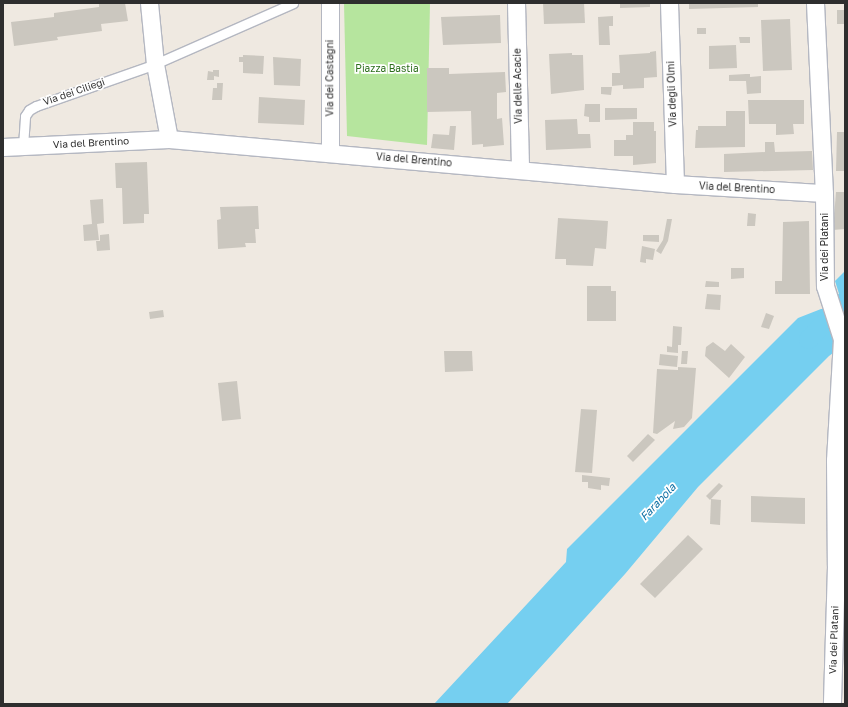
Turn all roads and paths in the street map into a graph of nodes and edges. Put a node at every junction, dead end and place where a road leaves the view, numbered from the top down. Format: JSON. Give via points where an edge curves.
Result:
{"nodes":[{"id":1,"x":149,"y":3,"type":"edge"},
{"id":2,"x":293,"y":3,"type":"edge"},
{"id":3,"x":330,"y":3,"type":"edge"},
{"id":4,"x":516,"y":3,"type":"edge"},
{"id":5,"x":669,"y":3,"type":"edge"},
{"id":6,"x":815,"y":3,"type":"edge"},
{"id":7,"x":155,"y":64,"type":"junction"},
{"id":8,"x":169,"y":139,"type":"junction"},
{"id":9,"x":23,"y":146,"type":"junction"},
{"id":10,"x":3,"y":147,"type":"edge"},
{"id":11,"x":330,"y":153,"type":"junction"},
{"id":12,"x":520,"y":170,"type":"junction"},
{"id":13,"x":674,"y":184,"type":"junction"},
{"id":14,"x":824,"y":193,"type":"junction"},
{"id":15,"x":832,"y":704,"type":"edge"}],
"edges":[{"from":1,"to":7,"type":"street"},
{"from":2,"to":7,"type":"lane","name":"Via dei Ciliegi"},
{"from":3,"to":11,"type":"street","name":"Via dei Castagni"},
{"from":4,"to":12,"type":"street","name":"Via delle Acacie"},
{"from":5,"to":13,"type":"street","name":"Via degli Olmi"},
{"from":6,"to":14,"type":"street","name":"Via dei Platani"},
{"from":7,"to":8,"type":"street"},
{"from":7,"to":9,"type":"lane","name":"Via dei Ciliegi","via":[[29,110],[25,116]]},
{"from":8,"to":9,"type":"street","name":"Via del Brentino"},
{"from":8,"to":11,"type":"street","name":"Via del Brentino"},
{"from":9,"to":10,"type":"street","name":"Via del Brentino"},
{"from":11,"to":12,"type":"street","name":"Via del Brentino"},
{"from":12,"to":13,"type":"street","name":"Via del Brentino"},
{"from":13,"to":14,"type":"street","name":"Via del Brentino"},
{"from":14,"to":15,"type":"street","name":"Via dei Platani","via":[[825,286],[842,339],[835,460],[836,566]]}]}
